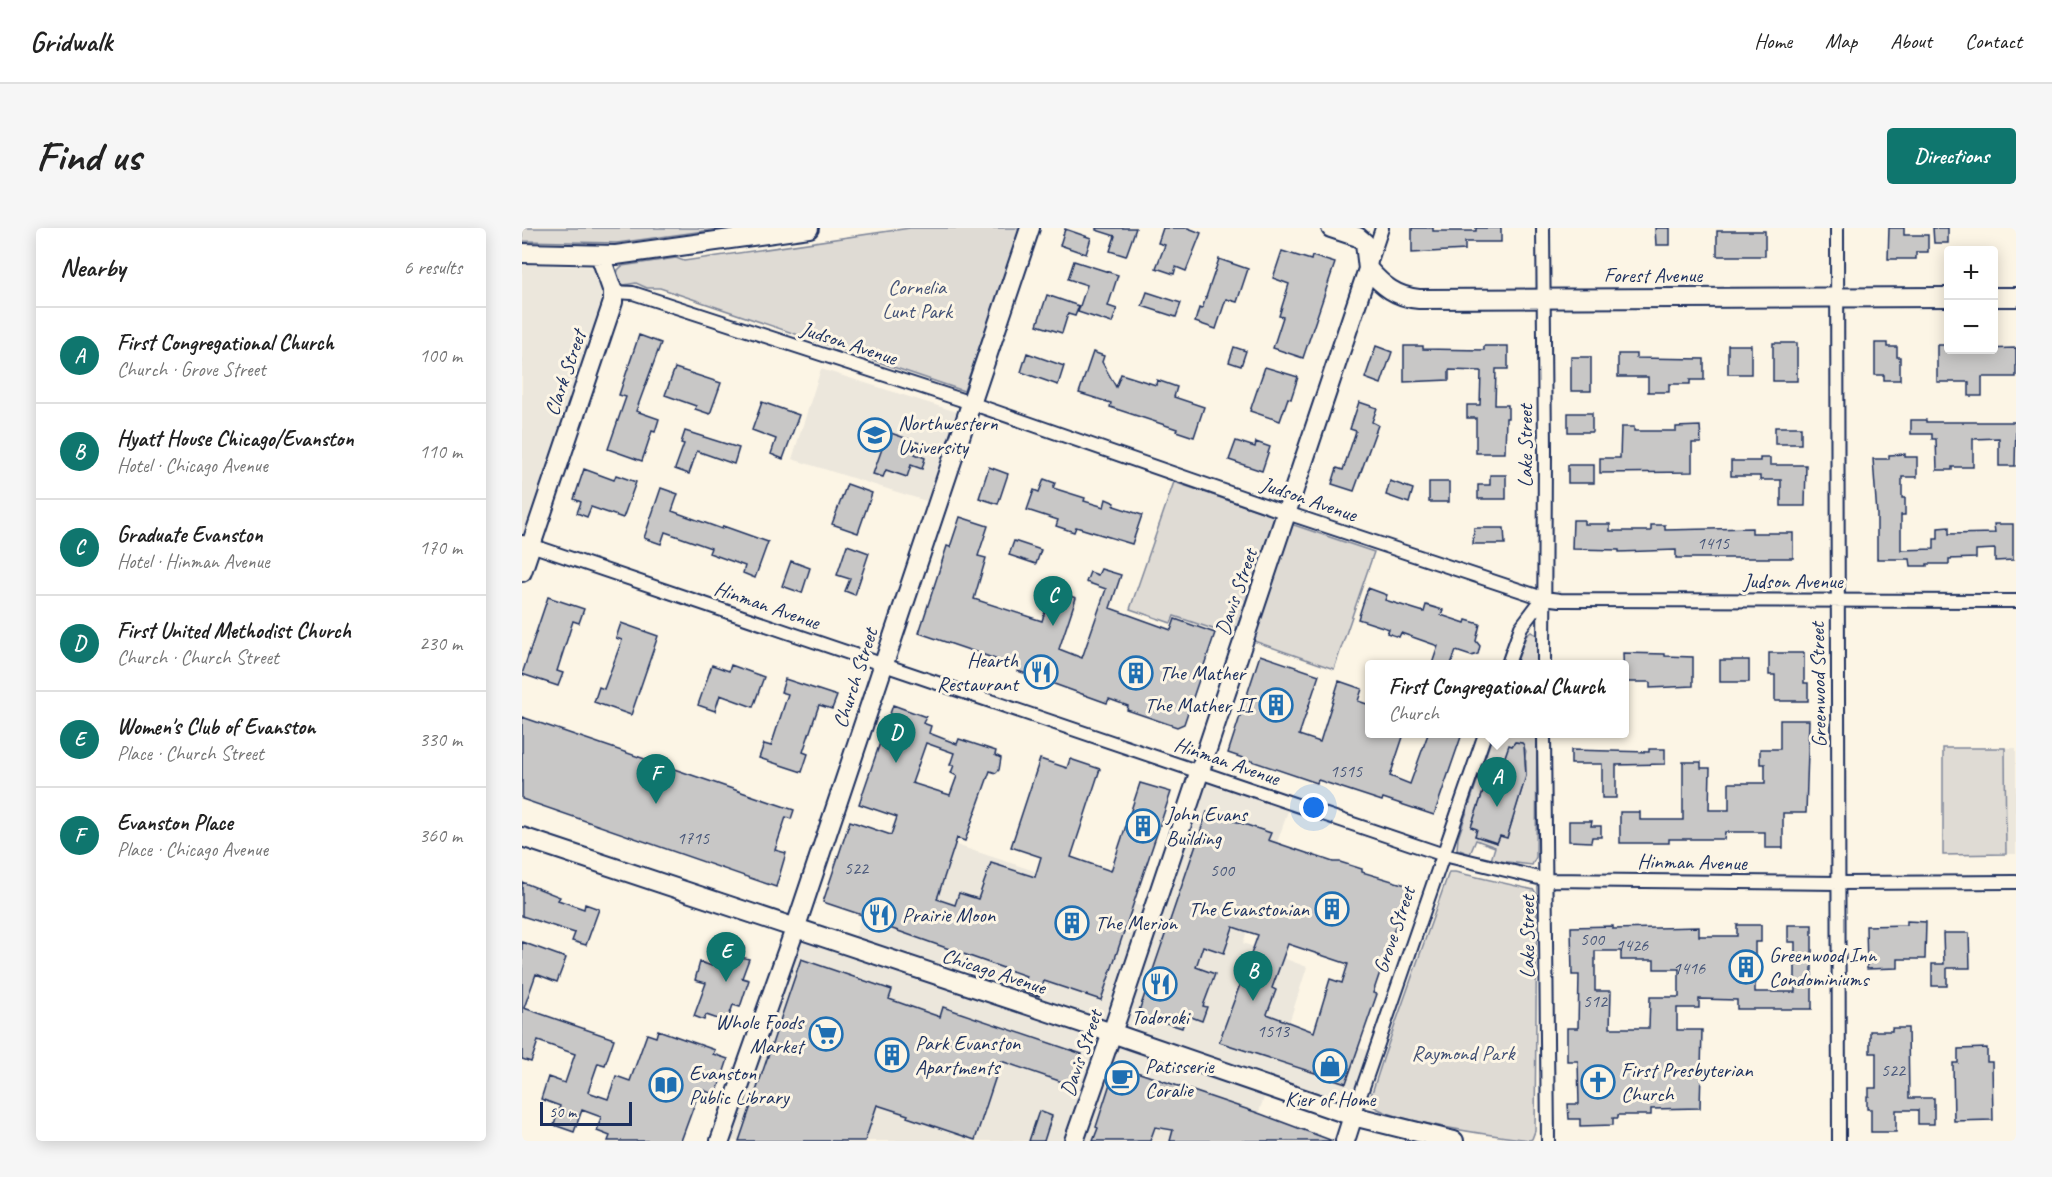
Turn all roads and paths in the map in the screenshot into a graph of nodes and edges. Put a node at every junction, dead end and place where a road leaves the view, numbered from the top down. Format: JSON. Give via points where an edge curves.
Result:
{"nodes":[{"id":1,"x":809,"y":228,"type":"edge"},
{"id":2,"x":1030,"y":228,"type":"edge"},
{"id":3,"x":1331,"y":228,"type":"edge"},
{"id":4,"x":1382,"y":228,"type":"edge"},
{"id":5,"x":1543,"y":228,"type":"edge"},
{"id":6,"x":1837,"y":228,"type":"edge"},
{"id":7,"x":522,"y":253,"type":"edge"},
{"id":8,"x":600,"y":255,"type":"junction"},
{"id":9,"x":1368,"y":269,"type":"junction"},
{"id":10,"x":613,"y":292,"type":"junction"},
{"id":11,"x":1944,"y":297,"type":"edge"},
{"id":12,"x":1998,"y":297,"type":"edge"},
{"id":13,"x":2016,"y":297,"type":"edge"},
{"id":14,"x":1543,"y":298,"type":"junction"},
{"id":15,"x":1837,"y":298,"type":"junction"},
{"id":16,"x":970,"y":404,"type":"junction"},
{"id":17,"x":1287,"y":513,"type":"junction"},
{"id":18,"x":526,"y":543,"type":"edge"},
{"id":19,"x":522,"y":572,"type":"edge"},
{"id":20,"x":1543,"y":598,"type":"junction"},
{"id":21,"x":1836,"y":601,"type":"junction"},
{"id":22,"x":2016,"y":601,"type":"edge"},
{"id":23,"x":1509,"y":660,"type":"edge"},
{"id":24,"x":1544,"y":660,"type":"edge"},
{"id":25,"x":883,"y":665,"type":"junction"},
{"id":26,"x":1484,"y":738,"type":"edge"},
{"id":27,"x":1544,"y":738,"type":"edge"},
{"id":28,"x":1200,"y":773,"type":"junction"},
{"id":29,"x":522,"y":837,"type":"edge"},
{"id":30,"x":1444,"y":855,"type":"junction"},
{"id":31,"x":1546,"y":880,"type":"junction"},
{"id":32,"x":2016,"y":882,"type":"edge"},
{"id":33,"x":1839,"y":883,"type":"junction"},
{"id":34,"x":795,"y":929,"type":"junction"},
{"id":35,"x":1112,"y":1033,"type":"junction"},
{"id":36,"x":1353,"y":1116,"type":"junction"},
{"id":37,"x":720,"y":1141,"type":"edge"},
{"id":38,"x":1074,"y":1141,"type":"edge"},
{"id":39,"x":1345,"y":1141,"type":"edge"},
{"id":40,"x":1454,"y":1141,"type":"edge"},
{"id":41,"x":1548,"y":1141,"type":"edge"},
{"id":42,"x":1839,"y":1141,"type":"edge"}],
"edges":[{"from":1,"to":8,"type":"main road","via":[[634,254]]},
{"from":2,"to":16,"type":"main road","name":"Church Street"},
{"from":3,"to":9,"type":"main road","via":[[1365,243]]},
{"from":4,"to":9,"type":"street","name":"Davis Street"},
{"from":5,"to":14,"type":"street","name":"Lake Street"},
{"from":6,"to":15,"type":"street","name":"Greenwood Street"},
{"from":7,"to":8,"type":"main road"},
{"from":8,"to":10,"type":"main road"},
{"from":9,"to":14,"type":"main road","name":"Forest Avenue","via":[[1388,289],[1408,298]]},
{"from":9,"to":17,"type":"main road","name":"Davis Street"},
{"from":10,"to":16,"type":"street","name":"Judson Avenue","via":[[633,293]]},
{"from":10,"to":18,"type":"main road","name":"Clark Street","via":[[613,302]]},
{"from":11,"to":15,"type":"main road","name":"Forest Avenue"},
{"from":12,"to":13,"type":"main road"},
{"from":14,"to":15,"type":"main road","name":"Forest Avenue"},
{"from":14,"to":20,"type":"street","name":"Lake Street"},
{"from":15,"to":21,"type":"street","name":"Greenwood Street"},
{"from":16,"to":17,"type":"street","name":"Judson Avenue"},
{"from":16,"to":25,"type":"main road","name":"Church Street"},
{"from":17,"to":20,"type":"street","name":"Judson Avenue"},
{"from":17,"to":28,"type":"main road","name":"Davis Street"},
{"from":18,"to":19,"type":"main road","name":"Clark Street"},
{"from":18,"to":25,"type":"street","name":"Hinman Avenue"},
{"from":20,"to":21,"type":"street","name":"Judson Avenue"},
{"from":20,"to":23,"type":"street","via":[[1521,627]]},
{"from":20,"to":24,"type":"street","name":"Lake Street"},
{"from":21,"to":22,"type":"street","name":"Judson Avenue"},
{"from":21,"to":33,"type":"street","name":"Greenwood Street"},
{"from":25,"to":28,"type":"street","name":"Hinman Avenue"},
{"from":25,"to":34,"type":"main road","name":"Church Street"},
{"from":26,"to":30,"type":"street","name":"Grove Street"},
{"from":27,"to":31,"type":"street","name":"Lake Street"},
{"from":28,"to":30,"type":"street","name":"Hinman Avenue"},
{"from":28,"to":35,"type":"main road","name":"Davis Street"},
{"from":29,"to":34,"type":"main road","name":"Chicago Avenue"},
{"from":30,"to":31,"type":"street","name":"Hinman Avenue"},
{"from":30,"to":36,"type":"street","name":"Grove Street"},
{"from":31,"to":33,"type":"street","name":"Hinman Avenue"},
{"from":31,"to":41,"type":"street","name":"Lake Street"},
{"from":32,"to":33,"type":"street","name":"Hinman Avenue"},
{"from":33,"to":42,"type":"street","name":"Greenwood Street"},
{"from":34,"to":35,"type":"main road","name":"Chicago Avenue"},
{"from":34,"to":37,"type":"main road","name":"Church Street"},
{"from":35,"to":36,"type":"main road","name":"Chicago Avenue"},
{"from":35,"to":38,"type":"main road","name":"Davis Street"},
{"from":36,"to":39,"type":"main road","name":"Grove Street"},
{"from":36,"to":40,"type":"main road","name":"Chicago Avenue"}]}
